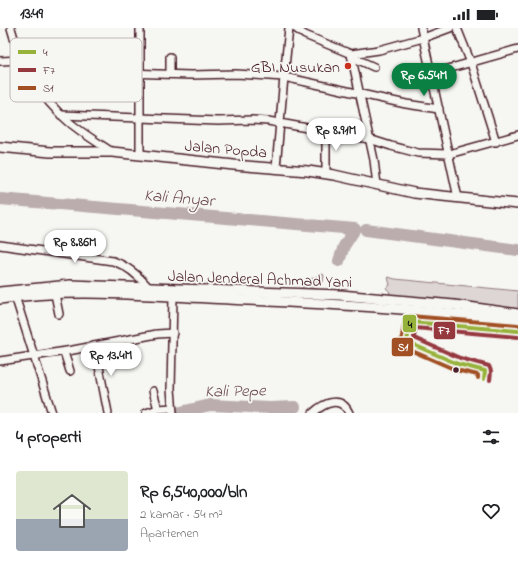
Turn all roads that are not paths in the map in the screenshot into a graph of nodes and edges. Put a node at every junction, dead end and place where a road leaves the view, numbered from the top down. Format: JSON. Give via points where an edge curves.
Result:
{"nodes":[{"id":1,"x":11,"y":28,"type":"edge"},
{"id":2,"x":140,"y":28,"type":"edge"},
{"id":3,"x":289,"y":28,"type":"edge"},
{"id":4,"x":295,"y":28,"type":"edge"},
{"id":5,"x":421,"y":28,"type":"edge"},
{"id":6,"x":450,"y":28,"type":"edge"},
{"id":7,"x":457,"y":28,"type":"edge"},
{"id":8,"x":14,"y":38,"type":"edge"},
{"id":9,"x":140,"y":38,"type":"edge"},
{"id":10,"x":423,"y":38,"type":"junction"},
{"id":11,"x":518,"y":49,"type":"edge"},
{"id":12,"x":352,"y":56,"type":"junction"},
{"id":13,"x":170,"y":58,"type":"dead end"},
{"id":14,"x":0,"y":61,"type":"edge"},
{"id":15,"x":10,"y":61,"type":"edge"},
{"id":16,"x":471,"y":63,"type":"junction"},
{"id":17,"x":374,"y":67,"type":"dead end"},
{"id":18,"x":142,"y":73,"type":"edge"},
{"id":19,"x":170,"y":74,"type":"junction"},
{"id":20,"x":430,"y":74,"type":"junction"},
{"id":21,"x":284,"y":77,"type":"junction"},
{"id":22,"x":359,"y":94,"type":"junction"},
{"id":23,"x":50,"y":102,"type":"edge"},
{"id":24,"x":140,"y":102,"type":"edge"},
{"id":25,"x":439,"y":109,"type":"junction"},
{"id":26,"x":61,"y":115,"type":"junction"},
{"id":27,"x":140,"y":118,"type":"junction"},
{"id":28,"x":280,"y":124,"type":"junction"},
{"id":29,"x":326,"y":131,"type":"junction"},
{"id":30,"x":518,"y":134,"type":"edge"},
{"id":31,"x":369,"y":139,"type":"junction"},
{"id":32,"x":496,"y":142,"type":"junction"},
{"id":33,"x":0,"y":147,"type":"edge"},
{"id":34,"x":112,"y":152,"type":"junction"},
{"id":35,"x":449,"y":154,"type":"junction"},
{"id":36,"x":140,"y":155,"type":"junction"},
{"id":37,"x":276,"y":168,"type":"junction"},
{"id":38,"x":326,"y":174,"type":"junction"},
{"id":39,"x":377,"y":185,"type":"junction"},
{"id":40,"x":458,"y":198,"type":"junction"},
{"id":41,"x":518,"y":204,"type":"edge"},
{"id":42,"x":0,"y":245,"type":"edge"},
{"id":43,"x":149,"y":288,"type":"junction"},
{"id":44,"x":54,"y":290,"type":"junction"},
{"id":45,"x":0,"y":292,"type":"edge"},
{"id":46,"x":15,"y":296,"type":"junction"},
{"id":47,"x":173,"y":296,"type":"junction"},
{"id":48,"x":251,"y":296,"type":"junction"},
{"id":49,"x":0,"y":299,"type":"edge"},
{"id":50,"x":316,"y":299,"type":"junction"},
{"id":51,"x":60,"y":314,"type":"dead end"},
{"id":52,"x":518,"y":314,"type":"edge"},
{"id":53,"x":518,"y":322,"type":"edge"},
{"id":54,"x":173,"y":333,"type":"junction"},
{"id":55,"x":94,"y":346,"type":"junction"},
{"id":56,"x":64,"y":352,"type":"junction"},
{"id":57,"x":34,"y":356,"type":"junction"},
{"id":58,"x":0,"y":361,"type":"edge"},
{"id":59,"x":70,"y":371,"type":"dead end"},
{"id":60,"x":153,"y":392,"type":"dead end"},
{"id":61,"x":158,"y":409,"type":"junction"},
{"id":62,"x":172,"y":410,"type":"edge"},
{"id":63,"x":52,"y":413,"type":"edge"},
{"id":64,"x":108,"y":413,"type":"edge"},
{"id":65,"x":146,"y":413,"type":"edge"},
{"id":66,"x":313,"y":413,"type":"edge"},
{"id":67,"x":349,"y":413,"type":"edge"},
{"id":68,"x":355,"y":413,"type":"edge"}],
"edges":[{"from":1,"to":8,"type":"street"},
{"from":2,"to":9,"type":"street"},
{"from":3,"to":21,"type":"street"},
{"from":4,"to":12,"type":"street"},
{"from":5,"to":10,"type":"street"},
{"from":6,"to":10,"type":"street"},
{"from":7,"to":16,"type":"street"},
{"from":10,"to":12,"type":"street"},
{"from":10,"to":20,"type":"street"},
{"from":11,"to":16,"type":"street"},
{"from":12,"to":17,"type":"street"},
{"from":12,"to":22,"type":"street"},
{"from":13,"to":19,"type":"street"},
{"from":14,"to":15,"type":"street"},
{"from":16,"to":20,"type":"street"},
{"from":16,"to":32,"type":"street"},
{"from":18,"to":19,"type":"street"},
{"from":19,"to":21,"type":"street"},
{"from":20,"to":25,"type":"street"},
{"from":21,"to":22,"type":"street"},
{"from":21,"to":28,"type":"street"},
{"from":22,"to":25,"type":"street"},
{"from":22,"to":31,"type":"street"},
{"from":23,"to":26,"type":"street"},
{"from":24,"to":27,"type":"street"},
{"from":25,"to":35,"type":"street"},
{"from":26,"to":27,"type":"street"},
{"from":26,"to":34,"type":"street"},
{"from":27,"to":28,"type":"street","via":[[252,120]]},
{"from":27,"to":36,"type":"street"},
{"from":28,"to":29,"type":"street"},
{"from":28,"to":37,"type":"street"},
{"from":29,"to":31,"type":"street"},
{"from":29,"to":38,"type":"street"},
{"from":30,"to":32,"type":"street"},
{"from":31,"to":35,"type":"street","via":[[408,151]]},
{"from":31,"to":39,"type":"street"},
{"from":32,"to":35,"type":"street"},
{"from":33,"to":34,"type":"main road","name":"Jalan Popda","via":[[50,152]]},
{"from":34,"to":36,"type":"main road","name":"Jalan Popda"},
{"from":35,"to":40,"type":"street"},
{"from":36,"to":37,"type":"main road","name":"Jalan Popda"},
{"from":37,"to":38,"type":"main road","name":"Jalan Popda"},
{"from":38,"to":39,"type":"main road","name":"Jalan Popda"},
{"from":39,"to":40,"type":"main road","name":"Jalan Popda"},
{"from":40,"to":41,"type":"main road","name":"Jalan Popda"},
{"from":42,"to":43,"type":"street","via":[[121,263],[138,275]]},
{"from":43,"to":44,"type":"main road","name":"Jalan Jenderal Achmad Yani","via":[[70,285]]},
{"from":43,"to":48,"type":"main road","name":"Jalan Jenderal Achmad Yani"},
{"from":44,"to":45,"type":"main road","name":"Jalan Jenderal Achmad Yani"},
{"from":44,"to":46,"type":"main road","name":"Jalan Jenderal Achmad Yani"},
{"from":44,"to":47,"type":"main road","name":"Jalan Jenderal Achmad Yani","via":[[72,293]]},
{"from":44,"to":51,"type":"street"},
{"from":46,"to":49,"type":"main road","name":"Jalan Jenderal Achmad Yani"},
{"from":46,"to":57,"type":"street"},
{"from":47,"to":48,"type":"main road","name":"Jalan Jenderal Achmad Yani"},
{"from":47,"to":54,"type":"street"},
{"from":48,"to":50,"type":"main road","name":"Jalan Jenderal Achmad Yani"},
{"from":50,"to":52,"type":"main road","name":"Jalan Jenderal Achmad Yani","via":[[446,304]]},
{"from":50,"to":53,"type":"main road","name":"Jalan Jenderal Achmad Yani"},
{"from":54,"to":55,"type":"street"},
{"from":54,"to":62,"type":"street"},
{"from":55,"to":56,"type":"street"},
{"from":55,"to":64,"type":"street"},
{"from":56,"to":57,"type":"street"},
{"from":56,"to":59,"type":"street"},
{"from":57,"to":58,"type":"street"},
{"from":57,"to":63,"type":"street"},
{"from":60,"to":61,"type":"street"},
{"from":61,"to":62,"type":"street"},
{"from":61,"to":65,"type":"street"},
{"from":66,"to":67,"type":"street","via":[[331,402],[339,402]]},
{"from":67,"to":68,"type":"street"}]}
